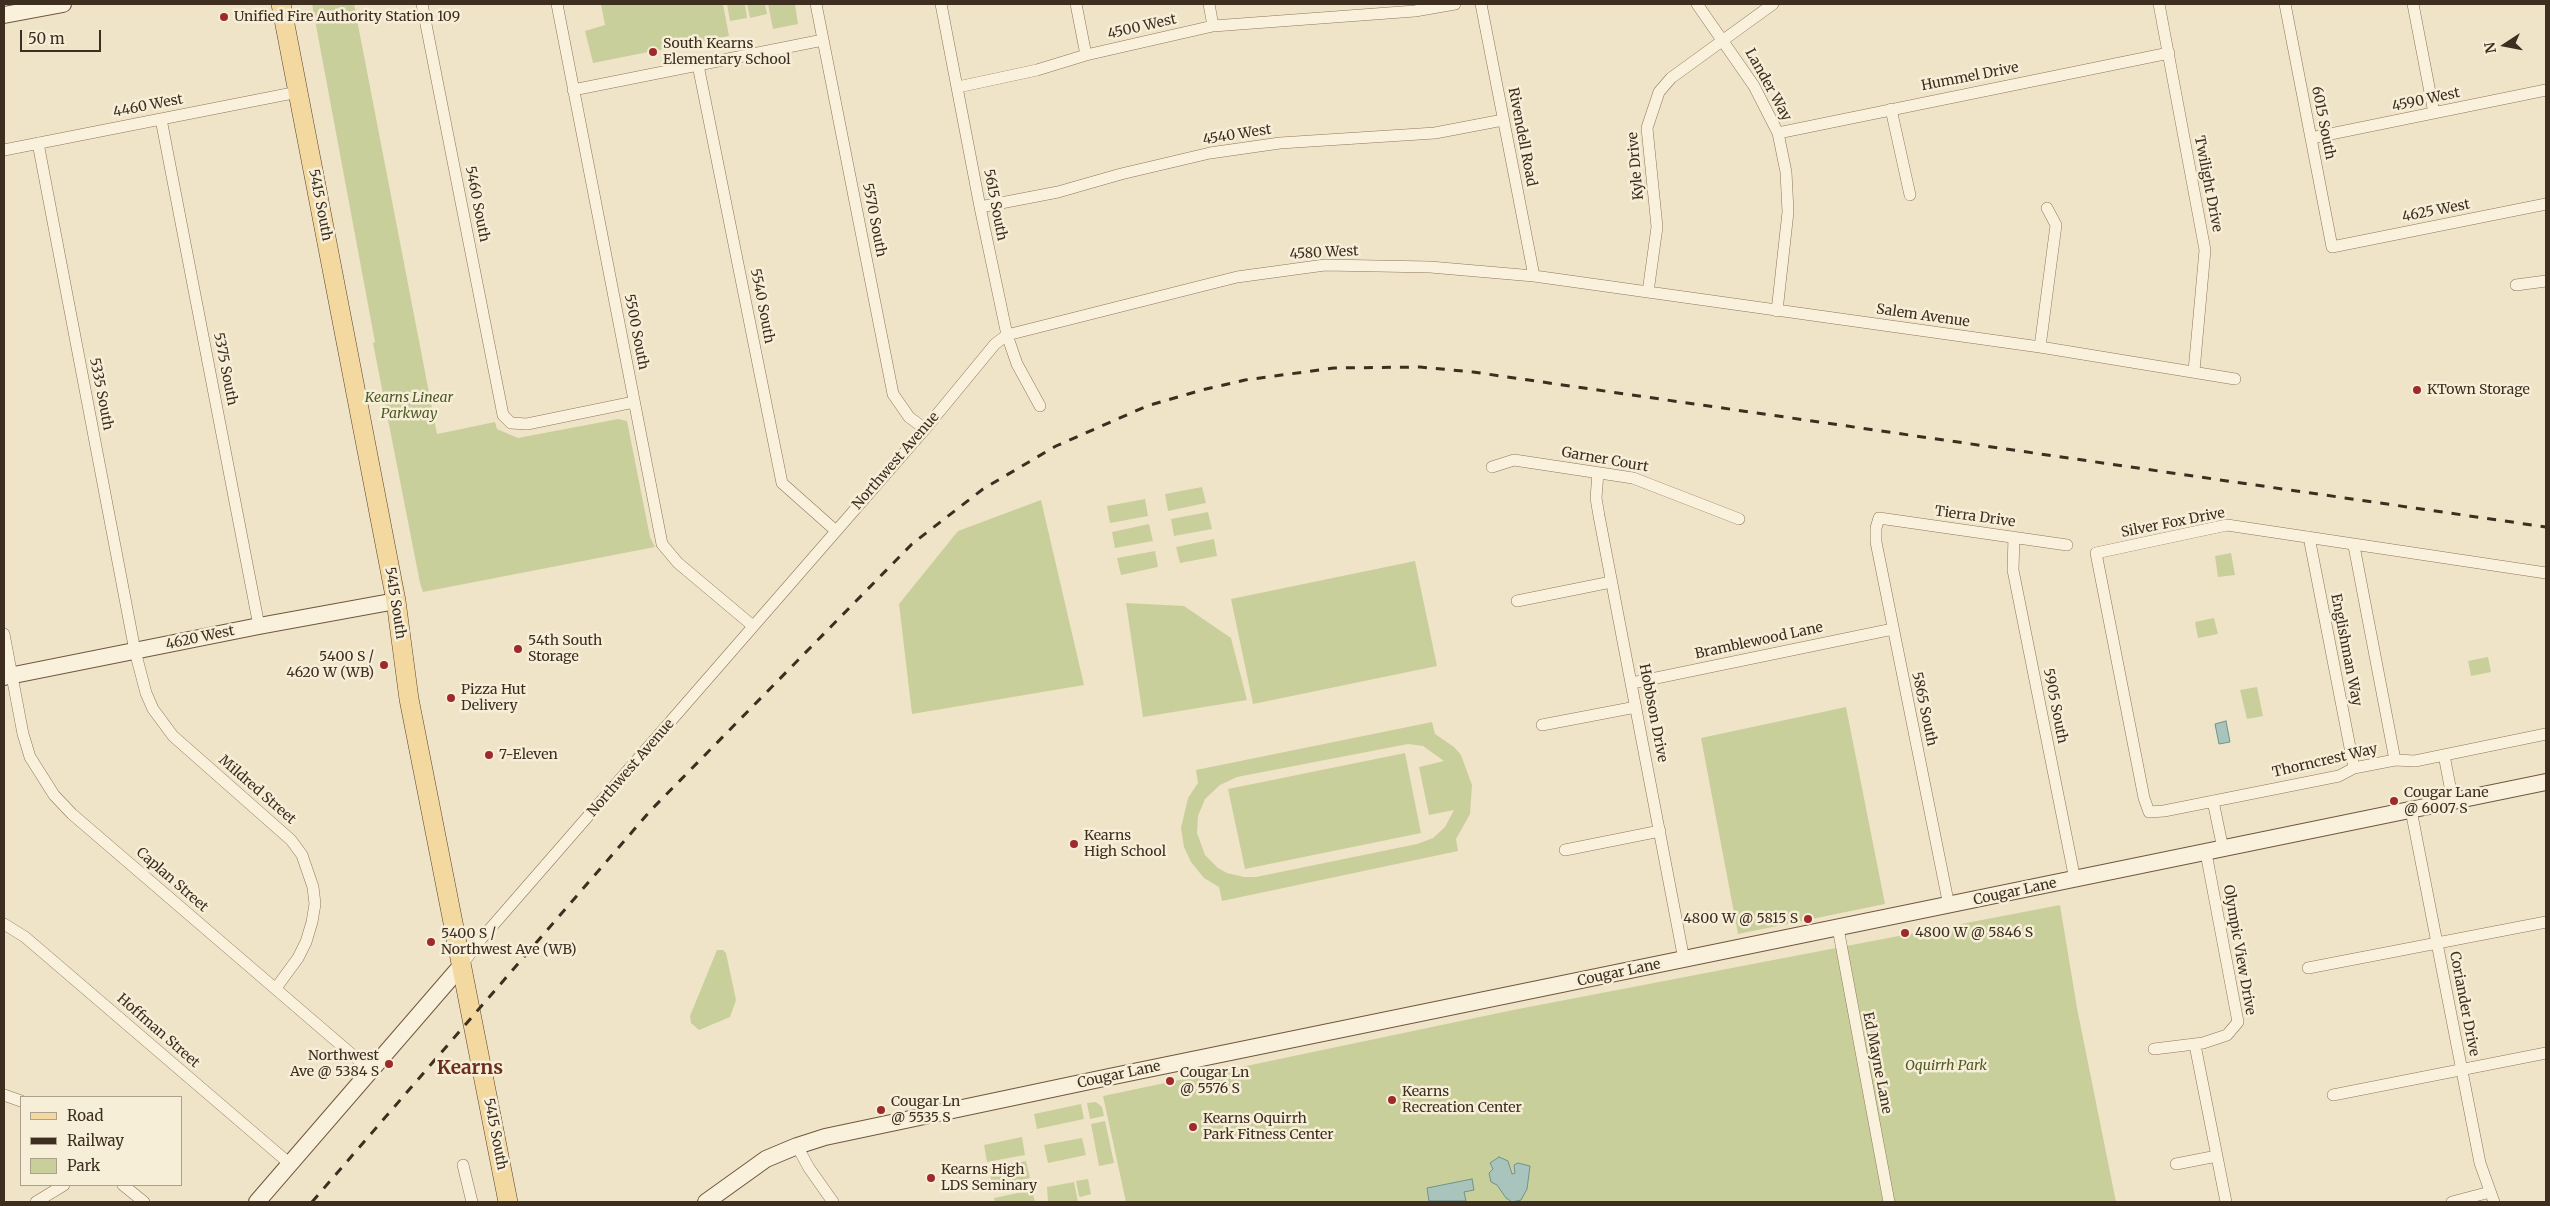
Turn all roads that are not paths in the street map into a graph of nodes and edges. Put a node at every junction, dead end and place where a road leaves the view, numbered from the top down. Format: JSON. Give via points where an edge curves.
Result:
{"nodes":[{"id":1,"x":64,"y":4,"type":"edge"},
{"id":2,"x":281,"y":4,"type":"edge"},
{"id":3,"x":422,"y":4,"type":"edge"},
{"id":4,"x":557,"y":4,"type":"edge"},
{"id":5,"x":816,"y":4,"type":"edge"},
{"id":6,"x":941,"y":4,"type":"edge"},
{"id":7,"x":1076,"y":4,"type":"edge"},
{"id":8,"x":1209,"y":4,"type":"edge"},
{"id":9,"x":1455,"y":4,"type":"edge"},
{"id":10,"x":1481,"y":4,"type":"edge"},
{"id":11,"x":1697,"y":4,"type":"edge"},
{"id":12,"x":1773,"y":4,"type":"edge"},
{"id":13,"x":2159,"y":4,"type":"edge"},
{"id":14,"x":2285,"y":4,"type":"edge"},
{"id":15,"x":2413,"y":4,"type":"edge"},
{"id":16,"x":1345,"y":9,"type":"edge"},
{"id":17,"x":9,"y":11,"type":"edge"},
{"id":18,"x":1214,"y":26,"type":"junction"},
{"id":19,"x":823,"y":40,"type":"junction"},
{"id":20,"x":1725,"y":40,"type":"junction"},
{"id":21,"x":2169,"y":53,"type":"junction"},
{"id":22,"x":1086,"y":55,"type":"junction"},
{"id":23,"x":698,"y":64,"type":"junction"},
{"id":24,"x":958,"y":87,"type":"junction"},
{"id":25,"x":573,"y":90,"type":"junction"},
{"id":26,"x":2546,"y":90,"type":"edge"},
{"id":27,"x":298,"y":92,"type":"junction"},
{"id":28,"x":1891,"y":108,"type":"junction"},
{"id":29,"x":2434,"y":113,"type":"junction"},
{"id":30,"x":161,"y":119,"type":"junction"},
{"id":31,"x":1503,"y":120,"type":"junction"},
{"id":32,"x":1778,"y":133,"type":"junction"},
{"id":33,"x":2311,"y":138,"type":"junction"},
{"id":34,"x":38,"y":143,"type":"junction"},
{"id":35,"x":4,"y":150,"type":"edge"},
{"id":36,"x":1910,"y":195,"type":"dead end"},
{"id":37,"x":2546,"y":204,"type":"edge"},
{"id":38,"x":980,"y":207,"type":"junction"},
{"id":39,"x":2047,"y":208,"type":"dead end"},
{"id":40,"x":2332,"y":247,"type":"joint"},
{"id":41,"x":1534,"y":276,"type":"junction"},
{"id":42,"x":2546,"y":281,"type":"edge"},
{"id":43,"x":2516,"y":285,"type":"dead end"},
{"id":44,"x":1648,"y":292,"type":"junction"},
{"id":45,"x":1777,"y":311,"type":"junction"},
{"id":46,"x":1007,"y":334,"type":"junction"},
{"id":47,"x":2040,"y":347,"type":"junction"},
{"id":48,"x":2194,"y":370,"type":"junction"},
{"id":49,"x":2235,"y":378,"type":"dead end"},
{"id":50,"x":634,"y":402,"type":"junction"},
{"id":51,"x":1040,"y":406,"type":"dead end"},
{"id":52,"x":925,"y":429,"type":"junction"},
{"id":53,"x":1492,"y":467,"type":"dead end"},
{"id":54,"x":1598,"y":473,"type":"junction"},
{"id":55,"x":1738,"y":518,"type":"dead end"},
{"id":56,"x":1879,"y":518,"type":"joint"},
{"id":57,"x":836,"y":531,"type":"junction"},
{"id":58,"x":2014,"y":537,"type":"junction"},
{"id":59,"x":2309,"y":537,"type":"junction"},
{"id":60,"x":2067,"y":545,"type":"dead end"},
{"id":61,"x":2354,"y":546,"type":"junction"},
{"id":62,"x":2546,"y":573,"type":"edge"},
{"id":63,"x":1611,"y":582,"type":"junction"},
{"id":64,"x":396,"y":601,"type":"junction"},
{"id":65,"x":1517,"y":601,"type":"dead end"},
{"id":66,"x":259,"y":626,"type":"junction"},
{"id":67,"x":753,"y":626,"type":"junction"},
{"id":68,"x":1893,"y":629,"type":"junction"},
{"id":69,"x":4,"y":634,"type":"edge"},
{"id":70,"x":135,"y":651,"type":"junction"},
{"id":71,"x":8,"y":676,"type":"edge"},
{"id":72,"x":1632,"y":683,"type":"junction"},
{"id":73,"x":1636,"y":707,"type":"junction"},
{"id":74,"x":1542,"y":725,"type":"dead end"},
{"id":75,"x":2546,"y":734,"type":"edge"},
{"id":76,"x":2444,"y":755,"type":"junction"},
{"id":77,"x":2394,"y":760,"type":"junction"},
{"id":78,"x":2354,"y":768,"type":"junction"},
{"id":79,"x":2546,"y":782,"type":"edge"},
{"id":80,"x":2213,"y":801,"type":"junction"},
{"id":81,"x":2453,"y":802,"type":"junction"},
{"id":82,"x":2411,"y":810,"type":"junction"},
{"id":83,"x":2149,"y":812,"type":"joint"},
{"id":84,"x":1660,"y":831,"type":"junction"},
{"id":85,"x":2223,"y":849,"type":"junction"},
{"id":86,"x":1565,"y":850,"type":"dead end"},
{"id":87,"x":2206,"y":853,"type":"junction"},
{"id":88,"x":2075,"y":880,"type":"junction"},
{"id":89,"x":1949,"y":906,"type":"junction"},
{"id":90,"x":2546,"y":922,"type":"edge"},
{"id":91,"x":4,"y":924,"type":"edge"},
{"id":92,"x":1838,"y":928,"type":"junction"},
{"id":93,"x":2437,"y":944,"type":"junction"},
{"id":94,"x":1684,"y":960,"type":"junction"},
{"id":95,"x":461,"y":966,"type":"junction"},
{"id":96,"x":2308,"y":968,"type":"dead end"},
{"id":97,"x":276,"y":988,"type":"junction"},
{"id":98,"x":2195,"y":1045,"type":"junction"},
{"id":99,"x":2154,"y":1049,"type":"dead end"},
{"id":100,"x":2546,"y":1053,"type":"edge"},
{"id":101,"x":370,"y":1070,"type":"junction"},
{"id":102,"x":2461,"y":1070,"type":"junction"},
{"id":103,"x":4,"y":1095,"type":"edge"},
{"id":104,"x":2333,"y":1095,"type":"dead end"},
{"id":105,"x":20,"y":1101,"type":"edge"},
{"id":106,"x":797,"y":1146,"type":"junction"},
{"id":107,"x":2217,"y":1156,"type":"junction"},
{"id":108,"x":290,"y":1164,"type":"junction"},
{"id":109,"x":2176,"y":1164,"type":"dead end"},
{"id":110,"x":463,"y":1165,"type":"dead end"},
{"id":111,"x":62,"y":1186,"type":"edge"},
{"id":112,"x":124,"y":1186,"type":"edge"},
{"id":113,"x":2492,"y":1197,"type":"edge"},
{"id":114,"x":36,"y":1202,"type":"edge"},
{"id":115,"x":144,"y":1202,"type":"edge"},
{"id":116,"x":257,"y":1202,"type":"edge"},
{"id":117,"x":472,"y":1202,"type":"edge"},
{"id":118,"x":508,"y":1202,"type":"edge"},
{"id":119,"x":706,"y":1202,"type":"edge"},
{"id":120,"x":833,"y":1202,"type":"edge"},
{"id":121,"x":1889,"y":1202,"type":"edge"},
{"id":122,"x":2226,"y":1202,"type":"edge"},
{"id":123,"x":2452,"y":1202,"type":"edge"}],
"edges":[{"from":1,"to":17,"type":"main road"},
{"from":2,"to":27,"type":"main road","name":"5415 South"},
{"from":3,"to":50,"type":"street","name":"5460 South","via":[[506,419],[518,425]]},
{"from":4,"to":25,"type":"street","name":"5500 South"},
{"from":5,"to":19,"type":"street","name":"5570 South"},
{"from":6,"to":24,"type":"street","name":"5615 South"},
{"from":7,"to":22,"type":"street"},
{"from":8,"to":18,"type":"street"},
{"from":9,"to":16,"type":"street","name":"4500 West","via":[[1415,11]]},
{"from":10,"to":31,"type":"street","name":"Rivendell Road"},
{"from":11,"to":20,"type":"street","name":"Lander Way"},
{"from":12,"to":20,"type":"street","name":"Kyle Drive"},
{"from":13,"to":21,"type":"street","name":"Twilight Drive"},
{"from":14,"to":33,"type":"street","name":"6015 South"},
{"from":15,"to":29,"type":"street"},
{"from":16,"to":18,"type":"street","name":"4500 West"},
{"from":18,"to":22,"type":"street","name":"4500 West"},
{"from":19,"to":23,"type":"street"},
{"from":19,"to":52,"type":"street","name":"5570 South","via":[[893,394],[909,417]]},
{"from":20,"to":32,"type":"street","name":"Lander Way"},
{"from":20,"to":44,"type":"street","name":"Kyle Drive","via":[[1672,78],[1659,92],[1650,113],[1647,128],[1657,227]]},
{"from":21,"to":28,"type":"street","name":"Hummel Drive"},
{"from":21,"to":48,"type":"street","name":"Twilight Drive","via":[[2206,250]]},
{"from":22,"to":24,"type":"street","name":"4500 West","via":[[1037,70]]},
{"from":23,"to":25,"type":"street"},
{"from":23,"to":57,"type":"street","name":"5540 South","via":[[782,483]]},
{"from":24,"to":38,"type":"street","name":"5615 South"},
{"from":25,"to":50,"type":"street","name":"5500 South"},
{"from":26,"to":29,"type":"street","name":"4590 West"},
{"from":27,"to":30,"type":"street","name":"4460 West"},
{"from":27,"to":64,"type":"main road","name":"5415 South"},
{"from":28,"to":32,"type":"street","name":"Hummel Drive"},
{"from":28,"to":36,"type":"street"},
{"from":29,"to":33,"type":"street","name":"4590 West"},
{"from":30,"to":34,"type":"street","name":"4460 West"},
{"from":30,"to":66,"type":"street","name":"5375 South"},
{"from":31,"to":38,"type":"street","name":"4540 West","via":[[1435,133],[1280,143],[1210,153],[1058,192]]},
{"from":31,"to":41,"type":"street","name":"Rivendell Road"},
{"from":32,"to":45,"type":"street","name":"Lander Way","via":[[1786,172],[1788,212]]},
{"from":33,"to":40,"type":"street","name":"6015 South"},
{"from":34,"to":35,"type":"street","name":"4460 West"},
{"from":34,"to":70,"type":"street","name":"5335 South"},
{"from":37,"to":40,"type":"street","name":"4625 West"},
{"from":38,"to":46,"type":"street","name":"5615 South"},
{"from":39,"to":47,"type":"street","via":[[2056,225]]},
{"from":41,"to":44,"type":"street","name":"4580 West"},
{"from":41,"to":46,"type":"street","name":"4580 West","via":[[1430,267],[1325,265],[1237,277]]},
{"from":42,"to":43,"type":"street"},
{"from":44,"to":45,"type":"street","name":"Salem Avenue"},
{"from":45,"to":47,"type":"street","name":"Salem Avenue"},
{"from":46,"to":51,"type":"street","name":"5615 South"},
{"from":46,"to":52,"type":"street","name":"Northwest Avenue"},
{"from":47,"to":48,"type":"street","name":"Salem Avenue"},
{"from":48,"to":49,"type":"street","name":"Salem Avenue"},
{"from":50,"to":67,"type":"street","name":"5500 South","via":[[662,544],[678,563]]},
{"from":52,"to":57,"type":"street","name":"Northwest Avenue"},
{"from":53,"to":54,"type":"street","name":"Garner Court","via":[[1514,460]]},
{"from":54,"to":55,"type":"street","name":"Garner Court","via":[[1646,481]]},
{"from":54,"to":63,"type":"street","name":"Hobbson Drive","via":[[1596,498]]},
{"from":56,"to":58,"type":"street","name":"Tierra Drive"},
{"from":56,"to":68,"type":"street","name":"5865 South","via":[[1876,542]]},
{"from":57,"to":67,"type":"street","name":"Northwest Avenue"},
{"from":58,"to":60,"type":"street","name":"Tierra Drive"},
{"from":58,"to":88,"type":"street","name":"5905 South","via":[[2012,570]]},
{"from":59,"to":61,"type":"street","name":"Silver Fox Drive"},
{"from":59,"to":78,"type":"street","name":"Englishman Way"},
{"from":59,"to":83,"type":"street","name":"Silver Fox Drive","via":[[2227,526],[2096,553]]},
{"from":61,"to":62,"type":"street","name":"Silver Fox Drive"},
{"from":61,"to":77,"type":"street","name":"Englishman Way"},
{"from":63,"to":65,"type":"street"},
{"from":63,"to":72,"type":"street","name":"Hobbson Drive"},
{"from":64,"to":66,"type":"main road","name":"4620 West"},
{"from":64,"to":95,"type":"main road","name":"5415 South","via":[[409,699]]},
{"from":66,"to":70,"type":"main road","name":"4620 West"},
{"from":67,"to":95,"type":"street","name":"Northwest Avenue"},
{"from":68,"to":72,"type":"street","name":"Bramblewood Lane"},
{"from":68,"to":89,"type":"street","name":"5865 South"},
{"from":69,"to":71,"type":"street","name":"Caplan Street"},
{"from":70,"to":71,"type":"main road","name":"4620 West"},
{"from":70,"to":97,"type":"street","name":"Mildred Street","via":[[146,693],[162,724],[291,840],[308,871],[314,904],[312,922],[298,958]]},
{"from":71,"to":97,"type":"street","name":"Caplan Street","via":[[30,757],[54,795]]},
{"from":72,"to":73,"type":"street","name":"Hobbson Drive"},
{"from":73,"to":74,"type":"street"},
{"from":73,"to":84,"type":"street","name":"Hobbson Drive"},
{"from":75,"to":76,"type":"street","name":"Thorncrest Way"},
{"from":76,"to":77,"type":"street","name":"Thorncrest Way","via":[[2415,761]]},
{"from":76,"to":81,"type":"street"},
{"from":77,"to":78,"type":"street","name":"Thorncrest Way"},
{"from":78,"to":80,"type":"street","name":"Thorncrest Way","via":[[2338,776]]},
{"from":79,"to":81,"type":"main road","name":"Cougar Lane"},
{"from":80,"to":83,"type":"street","name":"Thorncrest Way"},
{"from":80,"to":85,"type":"street"},
{"from":81,"to":82,"type":"main road","name":"Cougar Lane"},
{"from":82,"to":85,"type":"main road","name":"Cougar Lane"},
{"from":82,"to":93,"type":"street","name":"Coriander Drive"},
{"from":84,"to":86,"type":"street"},
{"from":84,"to":94,"type":"street","name":"Hobbson Drive"},
{"from":85,"to":87,"type":"main road","name":"Cougar Lane"},
{"from":87,"to":88,"type":"main road","name":"Cougar Lane"},
{"from":87,"to":98,"type":"street","name":"Olympic View Drive","via":[[2238,1022],[2227,1035]]},
{"from":88,"to":89,"type":"main road","name":"Cougar Lane"},
{"from":89,"to":92,"type":"main road","name":"Cougar Lane"},
{"from":90,"to":93,"type":"street"},
{"from":91,"to":108,"type":"street","name":"Hoffman Street","via":[[25,937]]},
{"from":92,"to":94,"type":"main road","name":"Cougar Lane"},
{"from":92,"to":121,"type":"street","name":"Ed Mayne Lane"},
{"from":93,"to":96,"type":"street"},
{"from":93,"to":102,"type":"street","name":"Coriander Drive"},
{"from":94,"to":106,"type":"main road","name":"Cougar Lane","via":[[919,1116]]},
{"from":95,"to":101,"type":"main road","name":"Northwest Avenue"},
{"from":95,"to":118,"type":"main road","name":"5415 South"},
{"from":97,"to":101,"type":"street","name":"Caplan Street"},
{"from":98,"to":99,"type":"street"},
{"from":98,"to":107,"type":"street"},
{"from":100,"to":102,"type":"street"},
{"from":101,"to":108,"type":"main road","name":"Northwest Avenue"},
{"from":102,"to":104,"type":"street"},
{"from":102,"to":113,"type":"street","name":"Coriander Drive","via":[[2480,1163]]},
{"from":103,"to":105,"type":"street"},
{"from":106,"to":119,"type":"main road","name":"Cougar Lane","via":[[766,1159]]},
{"from":106,"to":120,"type":"street"},
{"from":107,"to":109,"type":"street"},
{"from":107,"to":122,"type":"street"},
{"from":108,"to":116,"type":"main road","name":"Northwest Avenue"},
{"from":110,"to":117,"type":"street"},
{"from":111,"to":114,"type":"street"},
{"from":112,"to":115,"type":"street"},
{"from":113,"to":123,"type":"street"}]}
